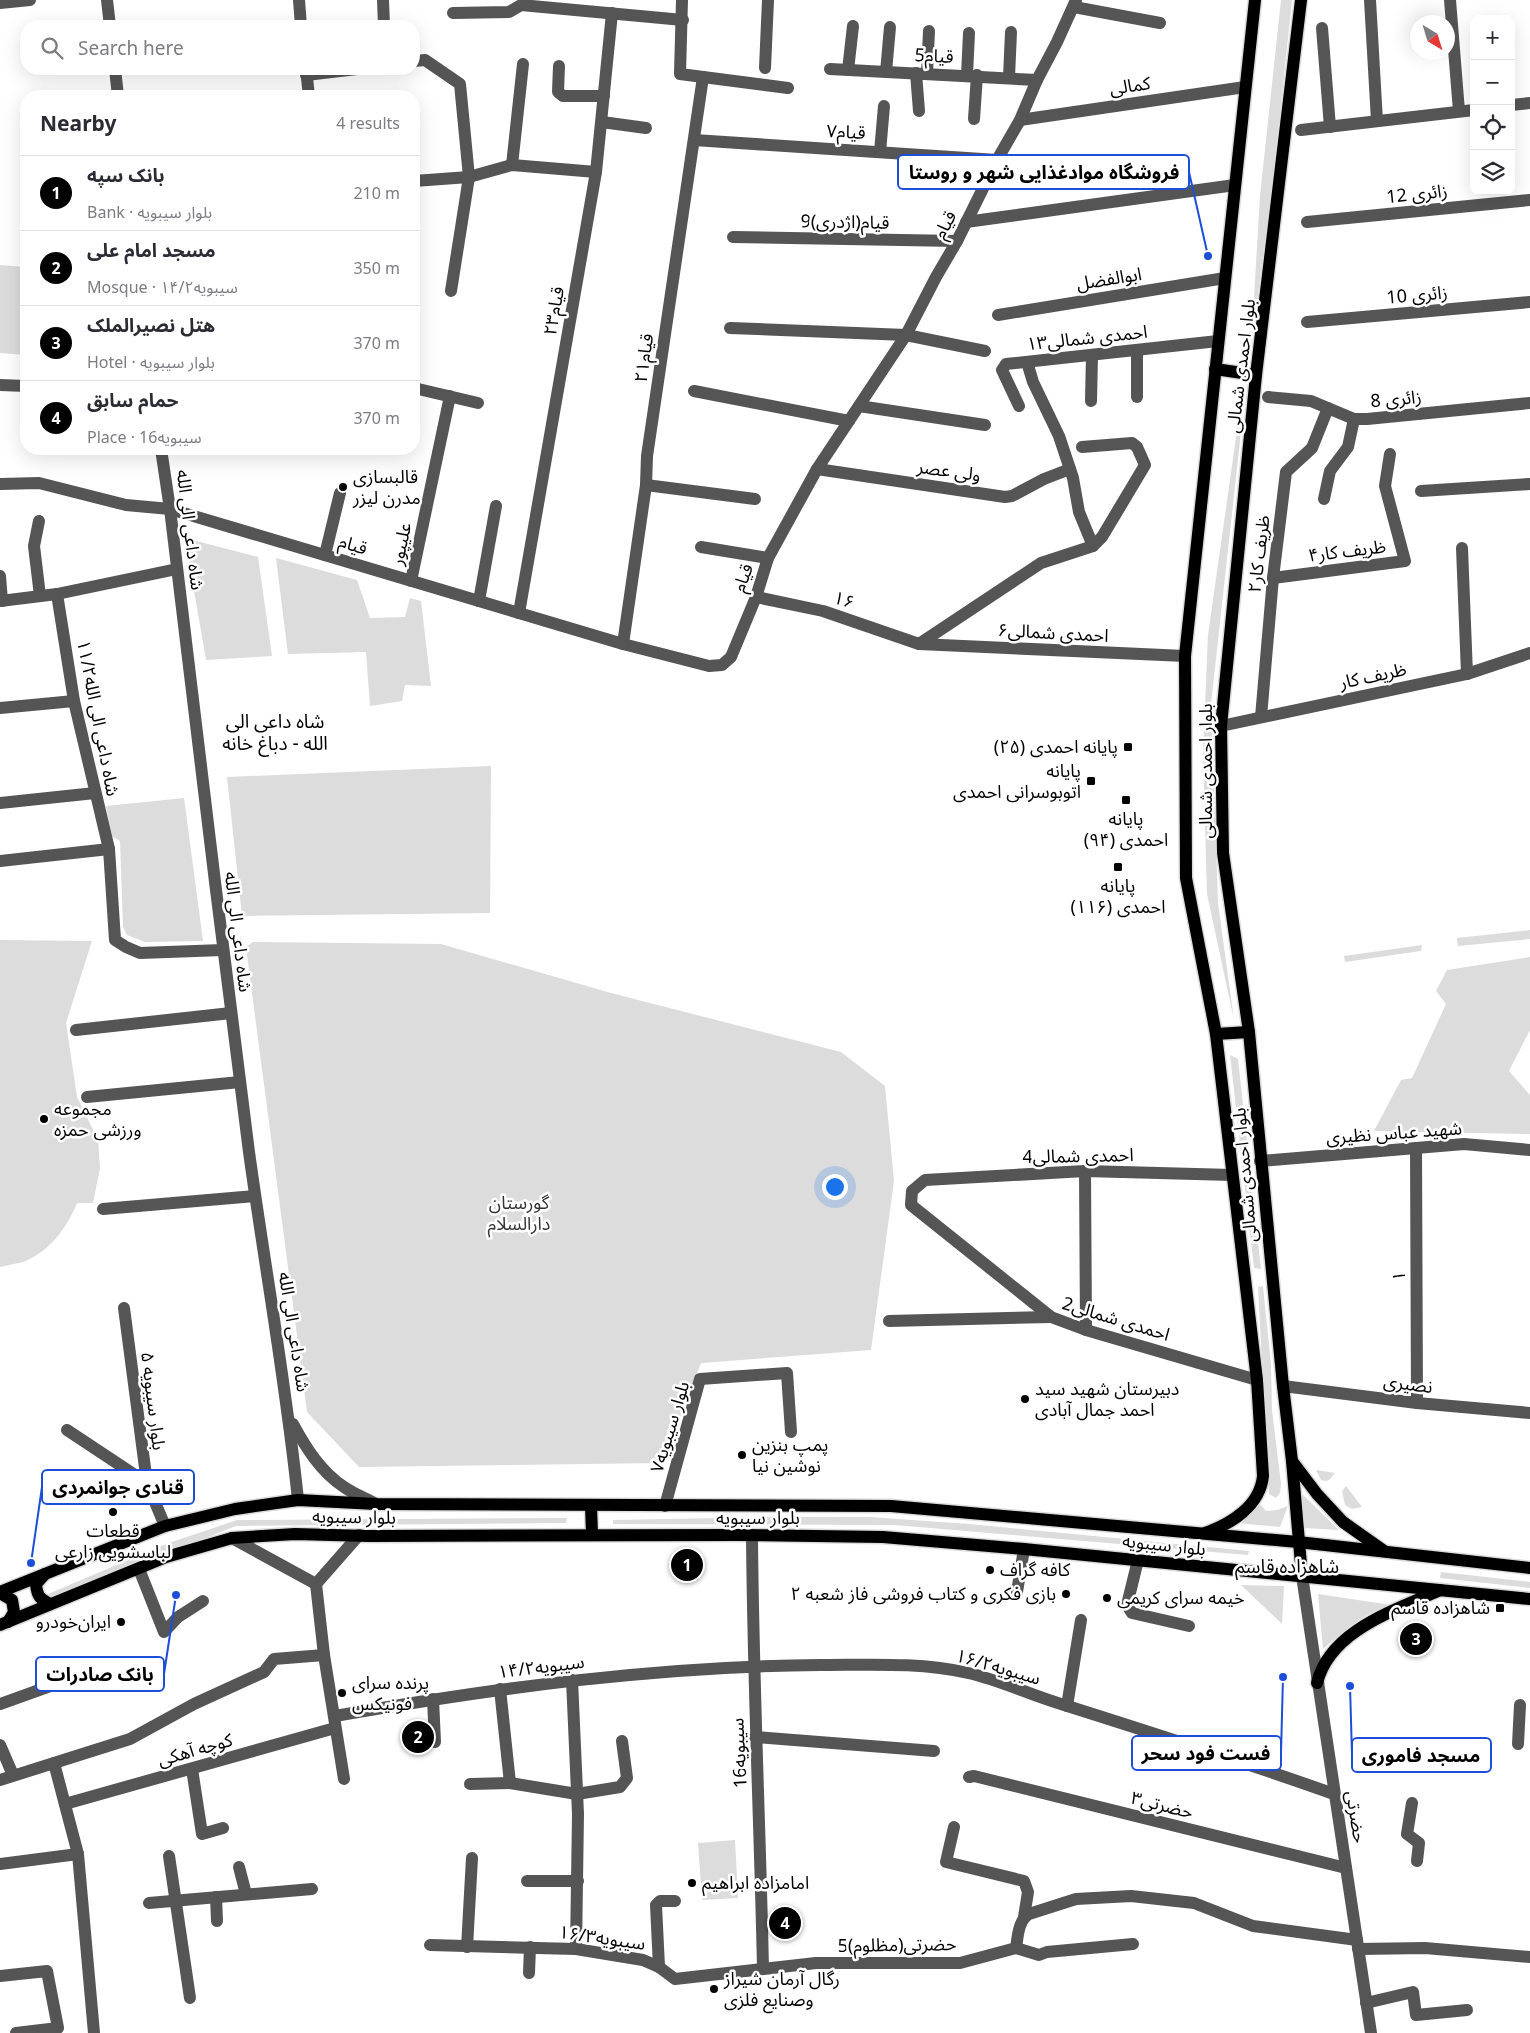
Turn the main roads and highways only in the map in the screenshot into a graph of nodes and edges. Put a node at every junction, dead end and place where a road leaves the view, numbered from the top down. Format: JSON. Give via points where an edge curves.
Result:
{"nodes":[{"id":1,"x":1255,"y":0,"type":"edge"},
{"id":2,"x":1302,"y":0,"type":"edge"},
{"id":3,"x":1215,"y":369,"type":"junction"},
{"id":4,"x":1256,"y":375,"type":"junction"},
{"id":5,"x":1249,"y":1032,"type":"junction"},
{"id":6,"x":1216,"y":1034,"type":"junction"},
{"id":7,"x":1292,"y":1461,"type":"junction"},
{"id":8,"x":591,"y":1505,"type":"junction"},
{"id":9,"x":1205,"y":1533,"type":"junction"},
{"id":10,"x":592,"y":1535,"type":"junction"},
{"id":11,"x":1298,"y":1542,"type":"junction"},
{"id":12,"x":1386,"y":1552,"type":"junction"},
{"id":13,"x":1530,"y":1568,"type":"edge"},
{"id":14,"x":45,"y":1574,"type":"junction"},
{"id":15,"x":1302,"y":1576,"type":"junction"},
{"id":16,"x":1440,"y":1590,"type":"junction"},
{"id":17,"x":0,"y":1592,"type":"edge"},
{"id":18,"x":1530,"y":1599,"type":"edge"},
{"id":19,"x":50,"y":1604,"type":"junction"},
{"id":20,"x":4,"y":1624,"type":"edge"},
{"id":21,"x":1317,"y":1683,"type":"road end"}],
"edges":[{"from":1,"to":3,"type":"main road","name":"بلوار احمدی شمالی"},
{"from":2,"to":4,"type":"main road","name":"بلوار احمدی شمالی"},
{"from":3,"to":4,"type":"main road"},
{"from":3,"to":6,"type":"main road","name":"بلوار احمدی شمالی","via":[[1185,656],[1186,878]]},
{"from":4,"to":5,"type":"main road","name":"بلوار احمدی شمالی","via":[[1221,726],[1223,853]]},
{"from":5,"to":6,"type":"main road"},
{"from":5,"to":7,"type":"main road","name":"بلوار احمدی شمالی"},
{"from":6,"to":9,"type":"main road","name":"بلوار احمدی شمالی","via":[[1264,1463],[1262,1488],[1257,1497],[1225,1525]]},
{"from":7,"to":11,"type":"main road","name":"بلوار احمدی شمالی"},
{"from":7,"to":12,"type":"main road","via":[[1343,1522]]},
{"from":8,"to":9,"type":"main road","name":"بلوار سیبویه","via":[[891,1506]]},
{"from":8,"to":10,"type":"main road"},
{"from":8,"to":14,"type":"main road","name":"بلوار سیبویه","via":[[376,1504],[298,1500],[235,1509],[165,1526]]},
{"from":9,"to":11,"type":"main road","name":"بلوار سیبویه"},
{"from":10,"to":15,"type":"main road","name":"بلوار سیبویه","via":[[883,1537]]},
{"from":10,"to":19,"type":"main road","name":"بلوار سیبویه","via":[[295,1534],[232,1538],[166,1557]]},
{"from":11,"to":12,"type":"main road","name":"بلوار سیبویه"},
{"from":11,"to":15,"type":"main road","name":"بلوار احمدی شمالی"},
{"from":12,"to":13,"type":"main road","name":"بلوار سیبویه"},
{"from":14,"to":17,"type":"main road","name":"بلوار سیبویه"},
{"from":14,"to":19,"type":"main road","via":[[36,1584],[37,1593],[41,1600]]},
{"from":15,"to":16,"type":"main road","name":"بلوار سیبویه"},
{"from":16,"to":18,"type":"main road","name":"بلوار سیبویه"},
{"from":16,"to":21,"type":"main road","via":[[1354,1632],[1328,1658]]},
{"from":17,"to":20,"type":"main road","via":[[12,1600],[14,1612]]},
{"from":19,"to":20,"type":"main road","name":"بلوار سیبویه"}]}
